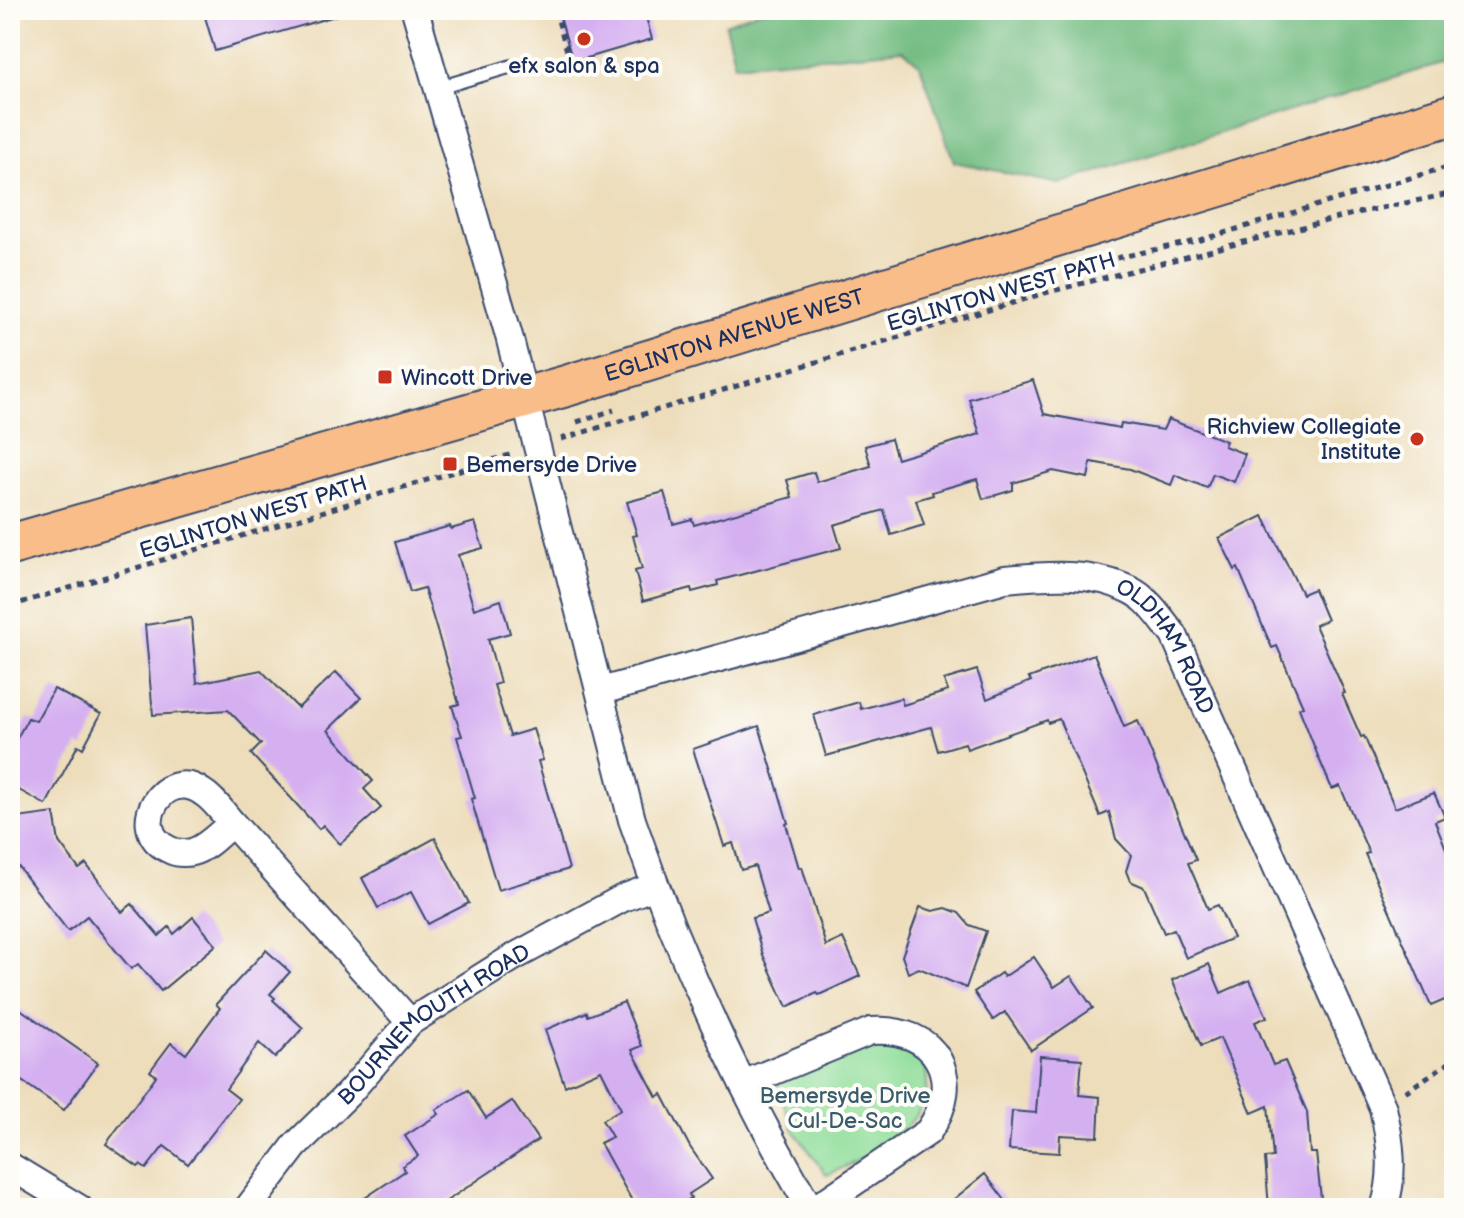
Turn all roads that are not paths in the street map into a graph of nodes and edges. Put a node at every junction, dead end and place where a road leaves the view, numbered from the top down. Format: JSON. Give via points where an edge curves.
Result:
{"nodes":[{"id":1,"x":415,"y":10,"type":"edge"},
{"id":2,"x":512,"y":66,"type":"dead end"},
{"id":3,"x":438,"y":88,"type":"junction"},
{"id":4,"x":1454,"y":114,"type":"edge"},
{"id":5,"x":524,"y":398,"type":"junction"},
{"id":6,"x":10,"y":545,"type":"edge"},
{"id":7,"x":601,"y":691,"type":"junction"},
{"id":8,"x":232,"y":823,"type":"dead end"},
{"id":9,"x":655,"y":886,"type":"junction"},
{"id":10,"x":410,"y":1022,"type":"junction"},
{"id":11,"x":743,"y":1084,"type":"junction"},
{"id":12,"x":10,"y":1166,"type":"edge"},
{"id":13,"x":79,"y":1208,"type":"edge"},
{"id":14,"x":248,"y":1208,"type":"edge"},
{"id":15,"x":810,"y":1208,"type":"edge"},
{"id":16,"x":816,"y":1208,"type":"edge"},
{"id":17,"x":1384,"y":1208,"type":"edge"}],
"edges":[{"from":1,"to":3,"type":"street"},
{"from":2,"to":3,"type":"lane"},
{"from":3,"to":5,"type":"street"},
{"from":4,"to":5,"type":"main road","name":"EGLINTON AVENUE WEST"},
{"from":5,"to":6,"type":"main road","name":"EGLINTON AVENUE WEST"},
{"from":5,"to":7,"type":"street"},
{"from":7,"to":9,"type":"street","via":[[632,820]]},
{"from":7,"to":17,"type":"street","name":"OLDHAM ROAD","via":[[1005,579],[1071,576],[1131,591],[1153,608],[1178,643],[1383,1108],[1391,1148],[1391,1187]]},
{"from":8,"to":10,"type":"street"},
{"from":9,"to":10,"type":"street","name":"BOURNEMOUTH ROAD","via":[[512,958]]},
{"from":9,"to":11,"type":"street"},
{"from":10,"to":14,"type":"street","name":"BOURNEMOUTH ROAD","via":[[295,1146]]},
{"from":11,"to":15,"type":"street"},
{"from":11,"to":16,"type":"street","via":[[871,1031],[909,1035],[938,1060],[945,1098],[928,1132]]},
{"from":12,"to":13,"type":"street"}]}
